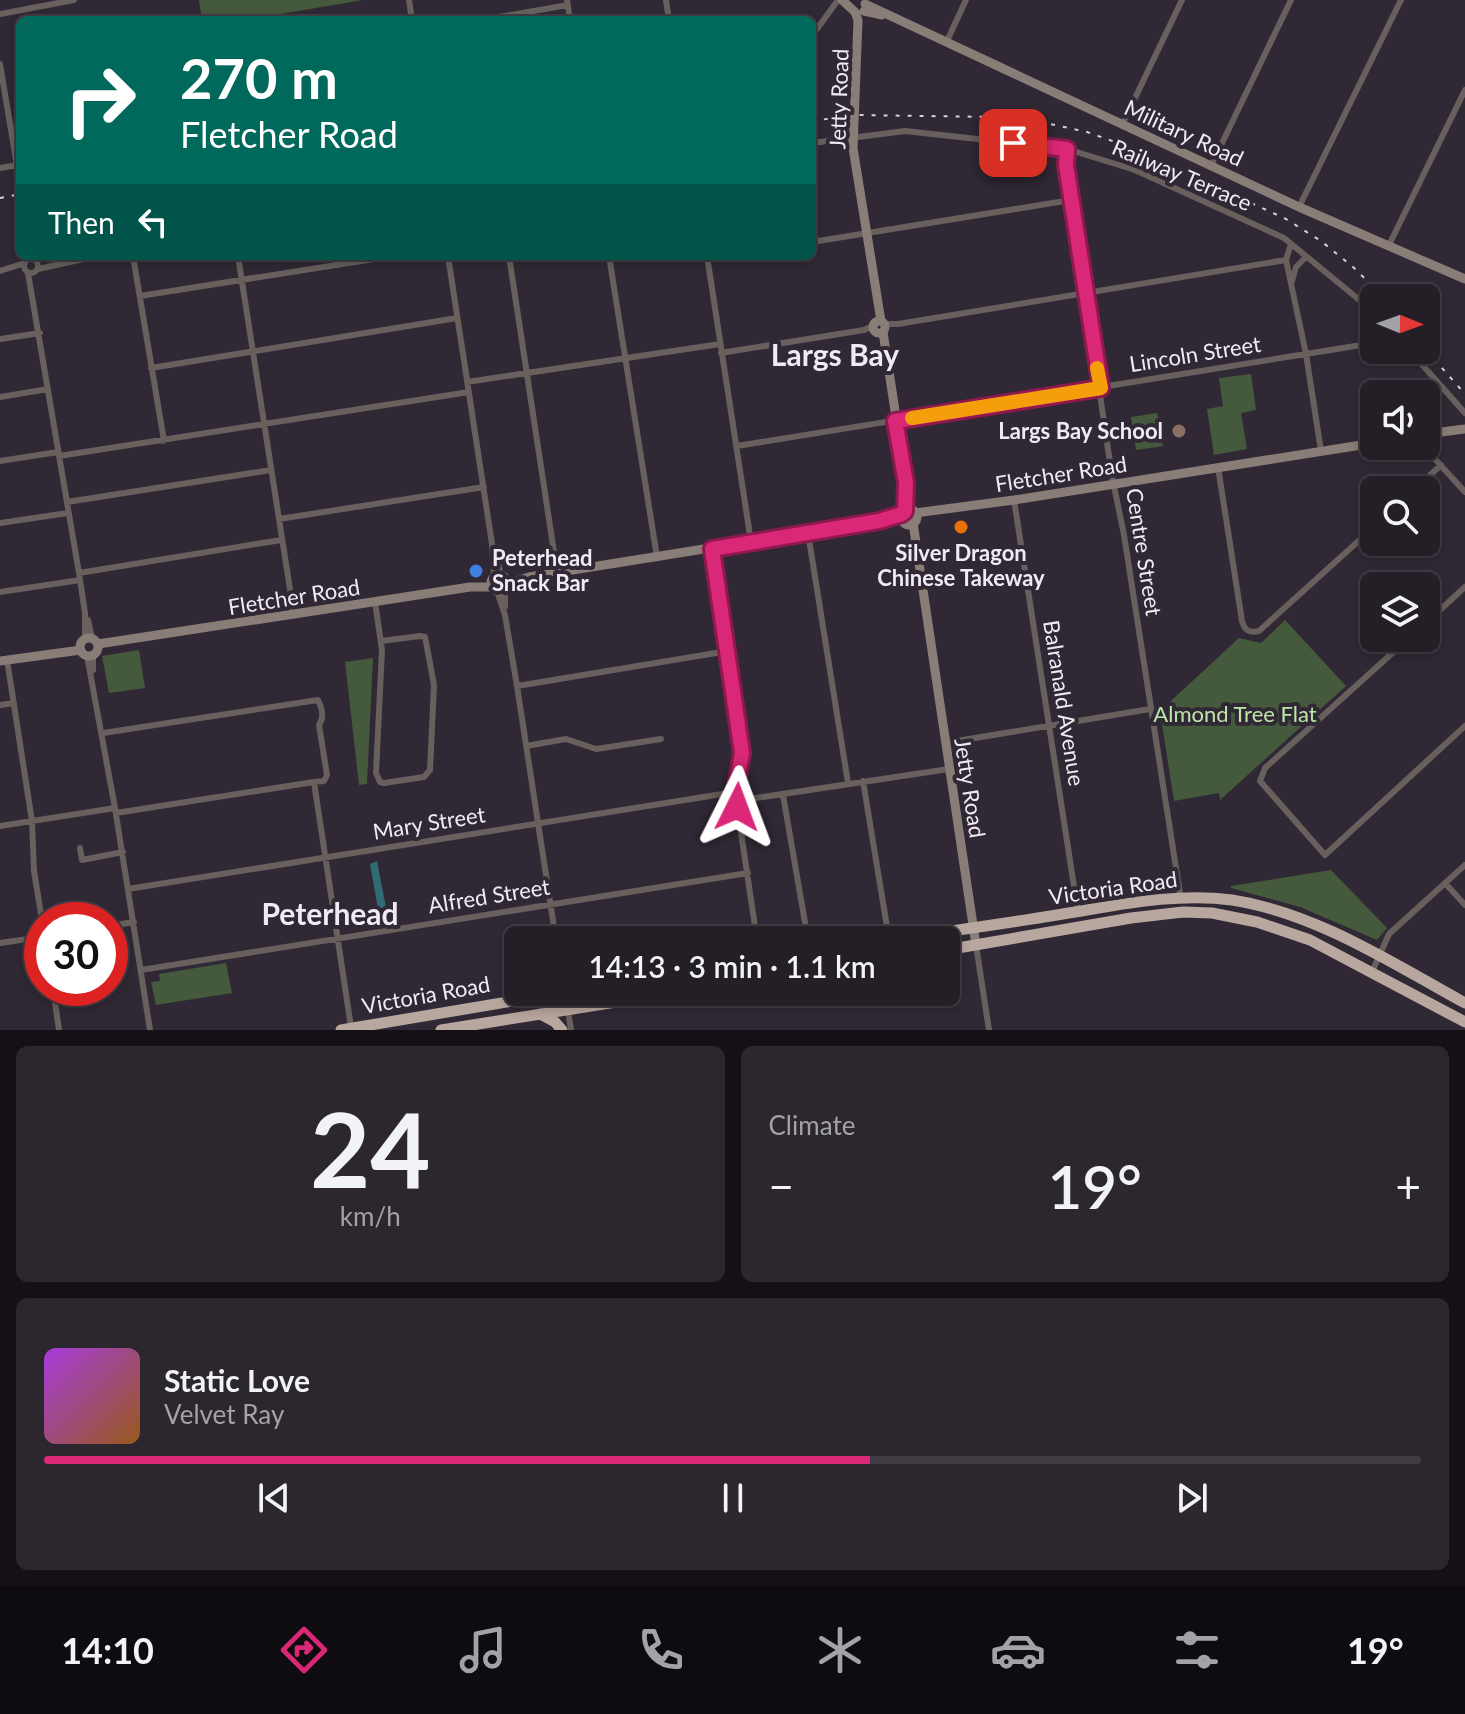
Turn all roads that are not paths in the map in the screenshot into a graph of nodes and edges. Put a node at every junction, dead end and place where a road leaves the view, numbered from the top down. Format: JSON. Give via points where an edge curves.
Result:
{"nodes":[{"id":1,"x":74,"y":0,"type":"edge"},
{"id":2,"x":966,"y":0,"type":"edge"},
{"id":3,"x":1182,"y":0,"type":"edge"},
{"id":4,"x":1291,"y":0,"type":"edge"},
{"id":5,"x":1401,"y":0,"type":"edge"},
{"id":6,"x":567,"y":2,"type":"edge"},
{"id":7,"x":854,"y":5,"type":"edge"},
{"id":8,"x":0,"y":14,"type":"edge"},
{"id":9,"x":501,"y":16,"type":"edge"},
{"id":10,"x":816,"y":33,"type":"edge"},
{"id":11,"x":946,"y":43,"type":"junction"},
{"id":12,"x":0,"y":64,"type":"edge"},
{"id":13,"x":1465,"y":90,"type":"edge"},
{"id":14,"x":1123,"y":123,"type":"junction"},
{"id":15,"x":854,"y":138,"type":"junction"},
{"id":16,"x":816,"y":143,"type":"edge"},
{"id":17,"x":1067,"y":149,"type":"junction"},
{"id":18,"x":16,"y":150,"type":"edge"},
{"id":19,"x":1211,"y":166,"type":"junction"},
{"id":20,"x":1071,"y":200,"type":"junction"},
{"id":21,"x":1299,"y":207,"type":"junction"},
{"id":22,"x":867,"y":234,"type":"junction"},
{"id":23,"x":816,"y":241,"type":"edge"},
{"id":24,"x":1291,"y":244,"type":"junction"},
{"id":25,"x":1389,"y":245,"type":"junction"},
{"id":26,"x":1306,"y":257,"type":"junction"},
{"id":27,"x":74,"y":260,"type":"edge"},
{"id":28,"x":134,"y":260,"type":"edge"},
{"id":29,"x":239,"y":260,"type":"edge"},
{"id":30,"x":368,"y":260,"type":"edge"},
{"id":31,"x":449,"y":260,"type":"edge"},
{"id":32,"x":510,"y":260,"type":"edge"},
{"id":33,"x":610,"y":260,"type":"edge"},
{"id":34,"x":707,"y":260,"type":"edge"},
{"id":35,"x":1286,"y":260,"type":"junction"},
{"id":36,"x":31,"y":264,"type":"edge"},
{"id":37,"x":0,"y":272,"type":"edge"},
{"id":38,"x":1465,"y":279,"type":"edge"},
{"id":39,"x":242,"y":280,"type":"junction"},
{"id":40,"x":1292,"y":281,"type":"junction"},
{"id":41,"x":1086,"y":294,"type":"junction"},
{"id":42,"x":140,"y":296,"type":"junction"},
{"id":43,"x":1360,"y":301,"type":"edge"},
{"id":44,"x":457,"y":318,"type":"junction"},
{"id":45,"x":877,"y":328,"type":"junction"},
{"id":46,"x":40,"y":333,"type":"junction"},
{"id":47,"x":0,"y":339,"type":"edge"},
{"id":48,"x":720,"y":344,"type":"junction"},
{"id":49,"x":1360,"y":345,"type":"edge"},
{"id":50,"x":253,"y":350,"type":"junction"},
{"id":51,"x":721,"y":353,"type":"junction"},
{"id":52,"x":1306,"y":354,"type":"junction"},
{"id":53,"x":626,"y":358,"type":"junction"},
{"id":54,"x":1421,"y":364,"type":"edge"},
{"id":55,"x":151,"y":368,"type":"junction"},
{"id":56,"x":526,"y":373,"type":"junction"},
{"id":57,"x":467,"y":382,"type":"junction"},
{"id":58,"x":1101,"y":388,"type":"junction"},
{"id":59,"x":48,"y":389,"type":"junction"},
{"id":60,"x":469,"y":392,"type":"junction"},
{"id":61,"x":0,"y":397,"type":"edge"},
{"id":62,"x":1465,"y":413,"type":"edge"},
{"id":63,"x":895,"y":421,"type":"junction"},
{"id":64,"x":264,"y":424,"type":"junction"},
{"id":65,"x":1465,"y":429,"type":"edge"},
{"id":66,"x":1440,"y":432,"type":"edge"},
{"id":67,"x":164,"y":441,"type":"junction"},
{"id":68,"x":1360,"y":445,"type":"edge"},
{"id":69,"x":737,"y":446,"type":"junction"},
{"id":70,"x":1321,"y":451,"type":"junction"},
{"id":71,"x":59,"y":454,"type":"junction"},
{"id":72,"x":1436,"y":460,"type":"edge"},
{"id":73,"x":0,"y":461,"type":"edge"},
{"id":74,"x":1441,"y":465,"type":"junction"},
{"id":75,"x":1218,"y":467,"type":"junction"},
{"id":76,"x":271,"y":470,"type":"junction"},
{"id":77,"x":1429,"y":476,"type":"edge"},
{"id":78,"x":1115,"y":484,"type":"junction"},
{"id":79,"x":484,"y":487,"type":"junction"},
{"id":80,"x":1465,"y":492,"type":"edge"},
{"id":81,"x":1014,"y":500,"type":"junction"},
{"id":82,"x":67,"y":502,"type":"junction"},
{"id":83,"x":68,"y":513,"type":"junction"},
{"id":84,"x":909,"y":517,"type":"junction"},
{"id":85,"x":279,"y":519,"type":"junction"},
{"id":86,"x":0,"y":523,"type":"edge"},
{"id":87,"x":808,"y":533,"type":"junction"},
{"id":88,"x":281,"y":540,"type":"junction"},
{"id":89,"x":1360,"y":540,"type":"edge"},
{"id":90,"x":751,"y":542,"type":"junction"},
{"id":91,"x":712,"y":549,"type":"junction"},
{"id":92,"x":657,"y":557,"type":"junction"},
{"id":93,"x":557,"y":572,"type":"junction"},
{"id":94,"x":80,"y":577,"type":"junction"},
{"id":95,"x":499,"y":582,"type":"junction"},
{"id":96,"x":1465,"y":587,"type":"edge"},
{"id":97,"x":0,"y":592,"type":"edge"},
{"id":98,"x":375,"y":602,"type":"junction"},
{"id":99,"x":1440,"y":610,"type":"edge"},
{"id":100,"x":294,"y":615,"type":"junction"},
{"id":101,"x":381,"y":641,"type":"junction"},
{"id":102,"x":89,"y":647,"type":"junction"},
{"id":103,"x":728,"y":651,"type":"junction"},
{"id":104,"x":1393,"y":652,"type":"edge"},
{"id":105,"x":4,"y":661,"type":"edge"},
{"id":106,"x":517,"y":686,"type":"junction"},
{"id":107,"x":14,"y":703,"type":"junction"},
{"id":108,"x":0,"y":705,"type":"edge"},
{"id":109,"x":1150,"y":709,"type":"junction"},
{"id":110,"x":1049,"y":725,"type":"junction"},
{"id":111,"x":1465,"y":726,"type":"edge"},
{"id":112,"x":103,"y":733,"type":"junction"},
{"id":113,"x":661,"y":739,"type":"dead end"},
{"id":114,"x":945,"y":743,"type":"junction"},
{"id":115,"x":526,"y":746,"type":"junction"},
{"id":116,"x":949,"y":769,"type":"junction"},
{"id":117,"x":863,"y":781,"type":"junction"},
{"id":118,"x":314,"y":782,"type":"junction"},
{"id":119,"x":848,"y":783,"type":"junction"},
{"id":120,"x":735,"y":792,"type":"junction"},
{"id":121,"x":783,"y":795,"type":"junction"},
{"id":122,"x":736,"y":801,"type":"junction"},
{"id":123,"x":116,"y":811,"type":"junction"},
{"id":124,"x":32,"y":821,"type":"junction"},
{"id":125,"x":538,"y":824,"type":"junction"},
{"id":126,"x":0,"y":826,"type":"edge"},
{"id":127,"x":80,"y":848,"type":"dead end"},
{"id":128,"x":123,"y":852,"type":"junction"},
{"id":129,"x":327,"y":858,"type":"junction"},
{"id":130,"x":1465,"y":865,"type":"edge"},
{"id":131,"x":748,"y":873,"type":"junction"},
{"id":132,"x":1445,"y":883,"type":"junction"},
{"id":133,"x":128,"y":889,"type":"junction"},
{"id":134,"x":1181,"y":898,"type":"junction"},
{"id":135,"x":39,"y":902,"type":"edge"},
{"id":136,"x":550,"y":904,"type":"junction"},
{"id":137,"x":1465,"y":905,"type":"edge"},
{"id":138,"x":1078,"y":912,"type":"junction"},
{"id":139,"x":1183,"y":912,"type":"junction"},
{"id":140,"x":134,"y":922,"type":"junction"},
{"id":141,"x":128,"y":923,"type":"edge"},
{"id":142,"x":554,"y":926,"type":"edge"},
{"id":143,"x":755,"y":926,"type":"edge"},
{"id":144,"x":806,"y":926,"type":"edge"},
{"id":145,"x":887,"y":926,"type":"edge"},
{"id":146,"x":974,"y":928,"type":"junction"},
{"id":147,"x":960,"y":930,"type":"edge"},
{"id":148,"x":338,"y":938,"type":"junction"},
{"id":149,"x":24,"y":940,"type":"edge"},
{"id":150,"x":0,"y":943,"type":"edge"},
{"id":151,"x":976,"y":945,"type":"junction"},
{"id":152,"x":960,"y":948,"type":"edge"},
{"id":153,"x":1379,"y":956,"type":"junction"},
{"id":154,"x":141,"y":970,"type":"junction"},
{"id":155,"x":1372,"y":972,"type":"junction"},
{"id":156,"x":504,"y":1002,"type":"edge"},
{"id":157,"x":1465,"y":1003,"type":"edge"},
{"id":158,"x":56,"y":1006,"type":"edge"},
{"id":159,"x":567,"y":1006,"type":"edge"},
{"id":160,"x":593,"y":1006,"type":"edge"},
{"id":161,"x":568,"y":1010,"type":"junction"},
{"id":162,"x":540,"y":1014,"type":"junction"},
{"id":163,"x":1465,"y":1022,"type":"edge"},
{"id":164,"x":348,"y":1029,"type":"edge"},
{"id":165,"x":59,"y":1030,"type":"edge"},
{"id":166,"x":150,"y":1030,"type":"edge"},
{"id":167,"x":441,"y":1030,"type":"edge"},
{"id":168,"x":562,"y":1030,"type":"edge"},
{"id":169,"x":571,"y":1030,"type":"edge"},
{"id":170,"x":989,"y":1030,"type":"edge"}],
"edges":[{"from":1,"to":8,"type":"street"},
{"from":2,"to":11,"type":"street"},
{"from":3,"to":14,"type":"street"},
{"from":4,"to":19,"type":"street"},
{"from":5,"to":21,"type":"street"},
{"from":6,"to":9,"type":"street"},
{"from":7,"to":10,"type":"street"},
{"from":7,"to":11,"type":"street","name":"Military Road"},
{"from":7,"to":15,"type":"street","name":"Jetty Road","via":[[859,31]]},
{"from":11,"to":14,"type":"street","name":"Military Road"},
{"from":12,"to":18,"type":"street"},
{"from":13,"to":25,"type":"street"},
{"from":14,"to":19,"type":"street","name":"Military Road"},
{"from":15,"to":16,"type":"street","name":"Railway Terrace"},
{"from":15,"to":17,"type":"street","name":"Railway Terrace","via":[[905,131]]},
{"from":15,"to":22,"type":"street","name":"Jetty Road"},
{"from":17,"to":20,"type":"street","name":"Centre Street"},
{"from":17,"to":24,"type":"street","name":"Railway Terrace","via":[[1135,170]]},
{"from":19,"to":21,"type":"street","name":"Military Road"},
{"from":20,"to":22,"type":"street"},
{"from":20,"to":41,"type":"street","name":"Centre Street"},
{"from":21,"to":25,"type":"street","name":"Military Road"},
{"from":22,"to":23,"type":"street"},
{"from":22,"to":45,"type":"street","name":"Jetty Road"},
{"from":24,"to":26,"type":"street","name":"Railway Terrace"},
{"from":24,"to":35,"type":"street"},
{"from":25,"to":38,"type":"street","name":"Military Road"},
{"from":26,"to":40,"type":"street"},
{"from":26,"to":43,"type":"street","name":"Railway Terrace"},
{"from":27,"to":36,"type":"street"},
{"from":28,"to":42,"type":"street"},
{"from":29,"to":39,"type":"street"},
{"from":30,"to":39,"type":"street"},
{"from":31,"to":44,"type":"street"},
{"from":32,"to":56,"type":"street"},
{"from":33,"to":53,"type":"street"},
{"from":34,"to":48,"type":"street"},
{"from":35,"to":40,"type":"street"},
{"from":35,"to":41,"type":"street"},
{"from":36,"to":37,"type":"street"},
{"from":36,"to":46,"type":"street"},
{"from":39,"to":42,"type":"street"},
{"from":39,"to":50,"type":"street"},
{"from":40,"to":52,"type":"street"},
{"from":41,"to":45,"type":"street"},
{"from":41,"to":58,"type":"street","name":"Centre Street"},
{"from":42,"to":55,"type":"street"},
{"from":44,"to":50,"type":"street"},
{"from":44,"to":57,"type":"street"},
{"from":45,"to":51,"type":"street"},
{"from":45,"to":63,"type":"street","name":"Jetty Road"},
{"from":46,"to":47,"type":"street"},
{"from":46,"to":59,"type":"street"},
{"from":48,"to":51,"type":"street"},
{"from":48,"to":53,"type":"street"},
{"from":49,"to":52,"type":"street","name":"Lincoln Street"},
{"from":50,"to":55,"type":"street"},
{"from":50,"to":64,"type":"street"},
{"from":51,"to":69,"type":"street"},
{"from":52,"to":58,"type":"street","name":"Lincoln Street"},
{"from":52,"to":70,"type":"street"},
{"from":53,"to":56,"type":"street"},
{"from":53,"to":92,"type":"street"},
{"from":54,"to":62,"type":"street"},
{"from":55,"to":67,"type":"street"},
{"from":56,"to":57,"type":"street"},
{"from":56,"to":93,"type":"street"},
{"from":57,"to":60,"type":"street"},
{"from":58,"to":63,"type":"street","name":"Lincoln Street"},
{"from":58,"to":78,"type":"street","name":"Centre Street"},
{"from":59,"to":61,"type":"street"},
{"from":59,"to":71,"type":"street"},
{"from":60,"to":64,"type":"street"},
{"from":60,"to":79,"type":"street"},
{"from":63,"to":69,"type":"street","name":"Lincoln Street"},
{"from":63,"to":84,"type":"street","name":"Jetty Road"},
{"from":64,"to":67,"type":"street"},
{"from":64,"to":76,"type":"street"},
{"from":65,"to":66,"type":"street"},
{"from":67,"to":71,"type":"street"},
{"from":68,"to":70,"type":"street","name":"Fletcher Road"},
{"from":69,"to":90,"type":"street"},
{"from":70,"to":75,"type":"street","name":"Fletcher Road"},
{"from":71,"to":73,"type":"street"},
{"from":71,"to":82,"type":"street"},
{"from":72,"to":74,"type":"street"},
{"from":74,"to":77,"type":"street"},
{"from":74,"to":80,"type":"street"},
{"from":75,"to":78,"type":"street","name":"Fletcher Road"},
{"from":75,"to":89,"type":"street","via":[[1242,621],[1248,631],[1259,631]]},
{"from":76,"to":82,"type":"street"},
{"from":76,"to":85,"type":"street"},
{"from":78,"to":81,"type":"street","name":"Fletcher Road"},
{"from":78,"to":109,"type":"street","name":"Centre Street"},
{"from":79,"to":85,"type":"street"},
{"from":79,"to":95,"type":"street"},
{"from":81,"to":84,"type":"street","name":"Fletcher Road"},
{"from":81,"to":110,"type":"street","name":"Balranald Avenue"},
{"from":82,"to":83,"type":"street"},
{"from":83,"to":86,"type":"street"},
{"from":83,"to":94,"type":"street"},
{"from":84,"to":87,"type":"street","name":"Fletcher Road"},
{"from":84,"to":114,"type":"street","name":"Jetty Road"},
{"from":85,"to":88,"type":"street"},
{"from":87,"to":90,"type":"street","name":"Fletcher Road"},
{"from":87,"to":119,"type":"street"},
{"from":88,"to":94,"type":"street"},
{"from":88,"to":100,"type":"street"},
{"from":90,"to":91,"type":"street","name":"Fletcher Road"},
{"from":91,"to":92,"type":"street","name":"Fletcher Road"},
{"from":91,"to":103,"type":"street"},
{"from":92,"to":93,"type":"street","name":"Fletcher Road"},
{"from":93,"to":95,"type":"street","name":"Fletcher Road"},
{"from":94,"to":97,"type":"street"},
{"from":94,"to":102,"type":"street"},
{"from":95,"to":98,"type":"street","name":"Fletcher Road"},
{"from":95,"to":106,"type":"street"},
{"from":96,"to":99,"type":"street"},
{"from":98,"to":100,"type":"street","name":"Fletcher Road"},
{"from":98,"to":101,"type":"street"},
{"from":100,"to":102,"type":"street","name":"Fletcher Road"},
{"from":101,"to":101,"type":"street","via":[[425,637],[434,685],[430,770],[424,777],[384,783],[376,773]]},
{"from":102,"to":105,"type":"street","name":"Fletcher Road"},
{"from":102,"to":112,"type":"street"},
{"from":103,"to":106,"type":"street"},
{"from":103,"to":120,"type":"street","via":[[742,753]]},
{"from":104,"to":111,"type":"street","via":[[1260,776],[1264,788],[1325,855]]},
{"from":105,"to":107,"type":"street"},
{"from":106,"to":115,"type":"street"},
{"from":107,"to":108,"type":"street"},
{"from":107,"to":124,"type":"street"},
{"from":109,"to":110,"type":"street"},
{"from":109,"to":134,"type":"street","name":"Centre Street"},
{"from":110,"to":114,"type":"street"},
{"from":110,"to":138,"type":"street","name":"Balranald Avenue"},
{"from":112,"to":118,"type":"street","via":[[318,700],[327,775]]},
{"from":112,"to":123,"type":"street"},
{"from":113,"to":115,"type":"street","via":[[596,749],[566,739]]},
{"from":114,"to":116,"type":"street","name":"Jetty Road"},
{"from":115,"to":125,"type":"street"},
{"from":116,"to":117,"type":"street"},
{"from":116,"to":146,"type":"street","name":"Jetty Road"},
{"from":117,"to":119,"type":"street"},
{"from":117,"to":145,"type":"street"},
{"from":118,"to":123,"type":"street"},
{"from":118,"to":129,"type":"street"},
{"from":119,"to":121,"type":"street"},
{"from":120,"to":122,"type":"street"},
{"from":120,"to":125,"type":"street","name":"Mary Street"},
{"from":121,"to":122,"type":"street"},
{"from":121,"to":144,"type":"street"},
{"from":122,"to":131,"type":"street"},
{"from":123,"to":124,"type":"street"},
{"from":123,"to":128,"type":"street"},
{"from":124,"to":126,"type":"street"},
{"from":124,"to":135,"type":"street"},
{"from":125,"to":129,"type":"street","name":"Mary Street"},
{"from":125,"to":136,"type":"street"},
{"from":127,"to":128,"type":"street","via":[[82,860]]},
{"from":128,"to":133,"type":"street"},
{"from":129,"to":133,"type":"street","name":"Mary Street"},
{"from":129,"to":148,"type":"street"},
{"from":130,"to":132,"type":"street"},
{"from":131,"to":136,"type":"street","name":"Alfred Street"},
{"from":131,"to":143,"type":"street"},
{"from":132,"to":137,"type":"street"},
{"from":132,"to":153,"type":"street","via":[[1389,934]]},
{"from":133,"to":140,"type":"street"},
{"from":134,"to":138,"type":"highway","name":"Victoria Road"},
{"from":134,"to":139,"type":"street","name":"Centre Street"},
{"from":134,"to":153,"type":"highway","name":"Victoria Road","via":[[1232,900],[1276,911]]},
{"from":136,"to":142,"type":"street"},
{"from":136,"to":148,"type":"street","name":"Alfred Street"},
{"from":138,"to":146,"type":"highway","name":"Victoria Road"},
{"from":139,"to":151,"type":"highway","name":"Victoria Road"},
{"from":139,"to":155,"type":"highway","name":"Victoria Road","via":[[1283,929]]},
{"from":140,"to":141,"type":"street"},
{"from":140,"to":154,"type":"street"},
{"from":146,"to":147,"type":"highway","name":"Victoria Road"},
{"from":146,"to":151,"type":"street","name":"Jetty Road"},
{"from":148,"to":154,"type":"street","name":"Alfred Street"},
{"from":148,"to":164,"type":"street"},
{"from":149,"to":150,"type":"street"},
{"from":151,"to":152,"type":"highway","name":"Victoria Road"},
{"from":151,"to":170,"type":"street","name":"Jetty Road"},
{"from":153,"to":155,"type":"street"},
{"from":153,"to":157,"type":"highway","name":"Victoria Road"},
{"from":154,"to":166,"type":"street"},
{"from":155,"to":163,"type":"highway","name":"Victoria Road"},
{"from":156,"to":164,"type":"highway","name":"Victoria Road"},
{"from":158,"to":165,"type":"street"},
{"from":159,"to":161,"type":"street"},
{"from":160,"to":161,"type":"highway","name":"Victoria Road"},
{"from":161,"to":162,"type":"highway","name":"Victoria Road"},
{"from":161,"to":169,"type":"street"},
{"from":162,"to":167,"type":"highway","name":"Victoria Road"},
{"from":162,"to":168,"type":"highway"}]}
